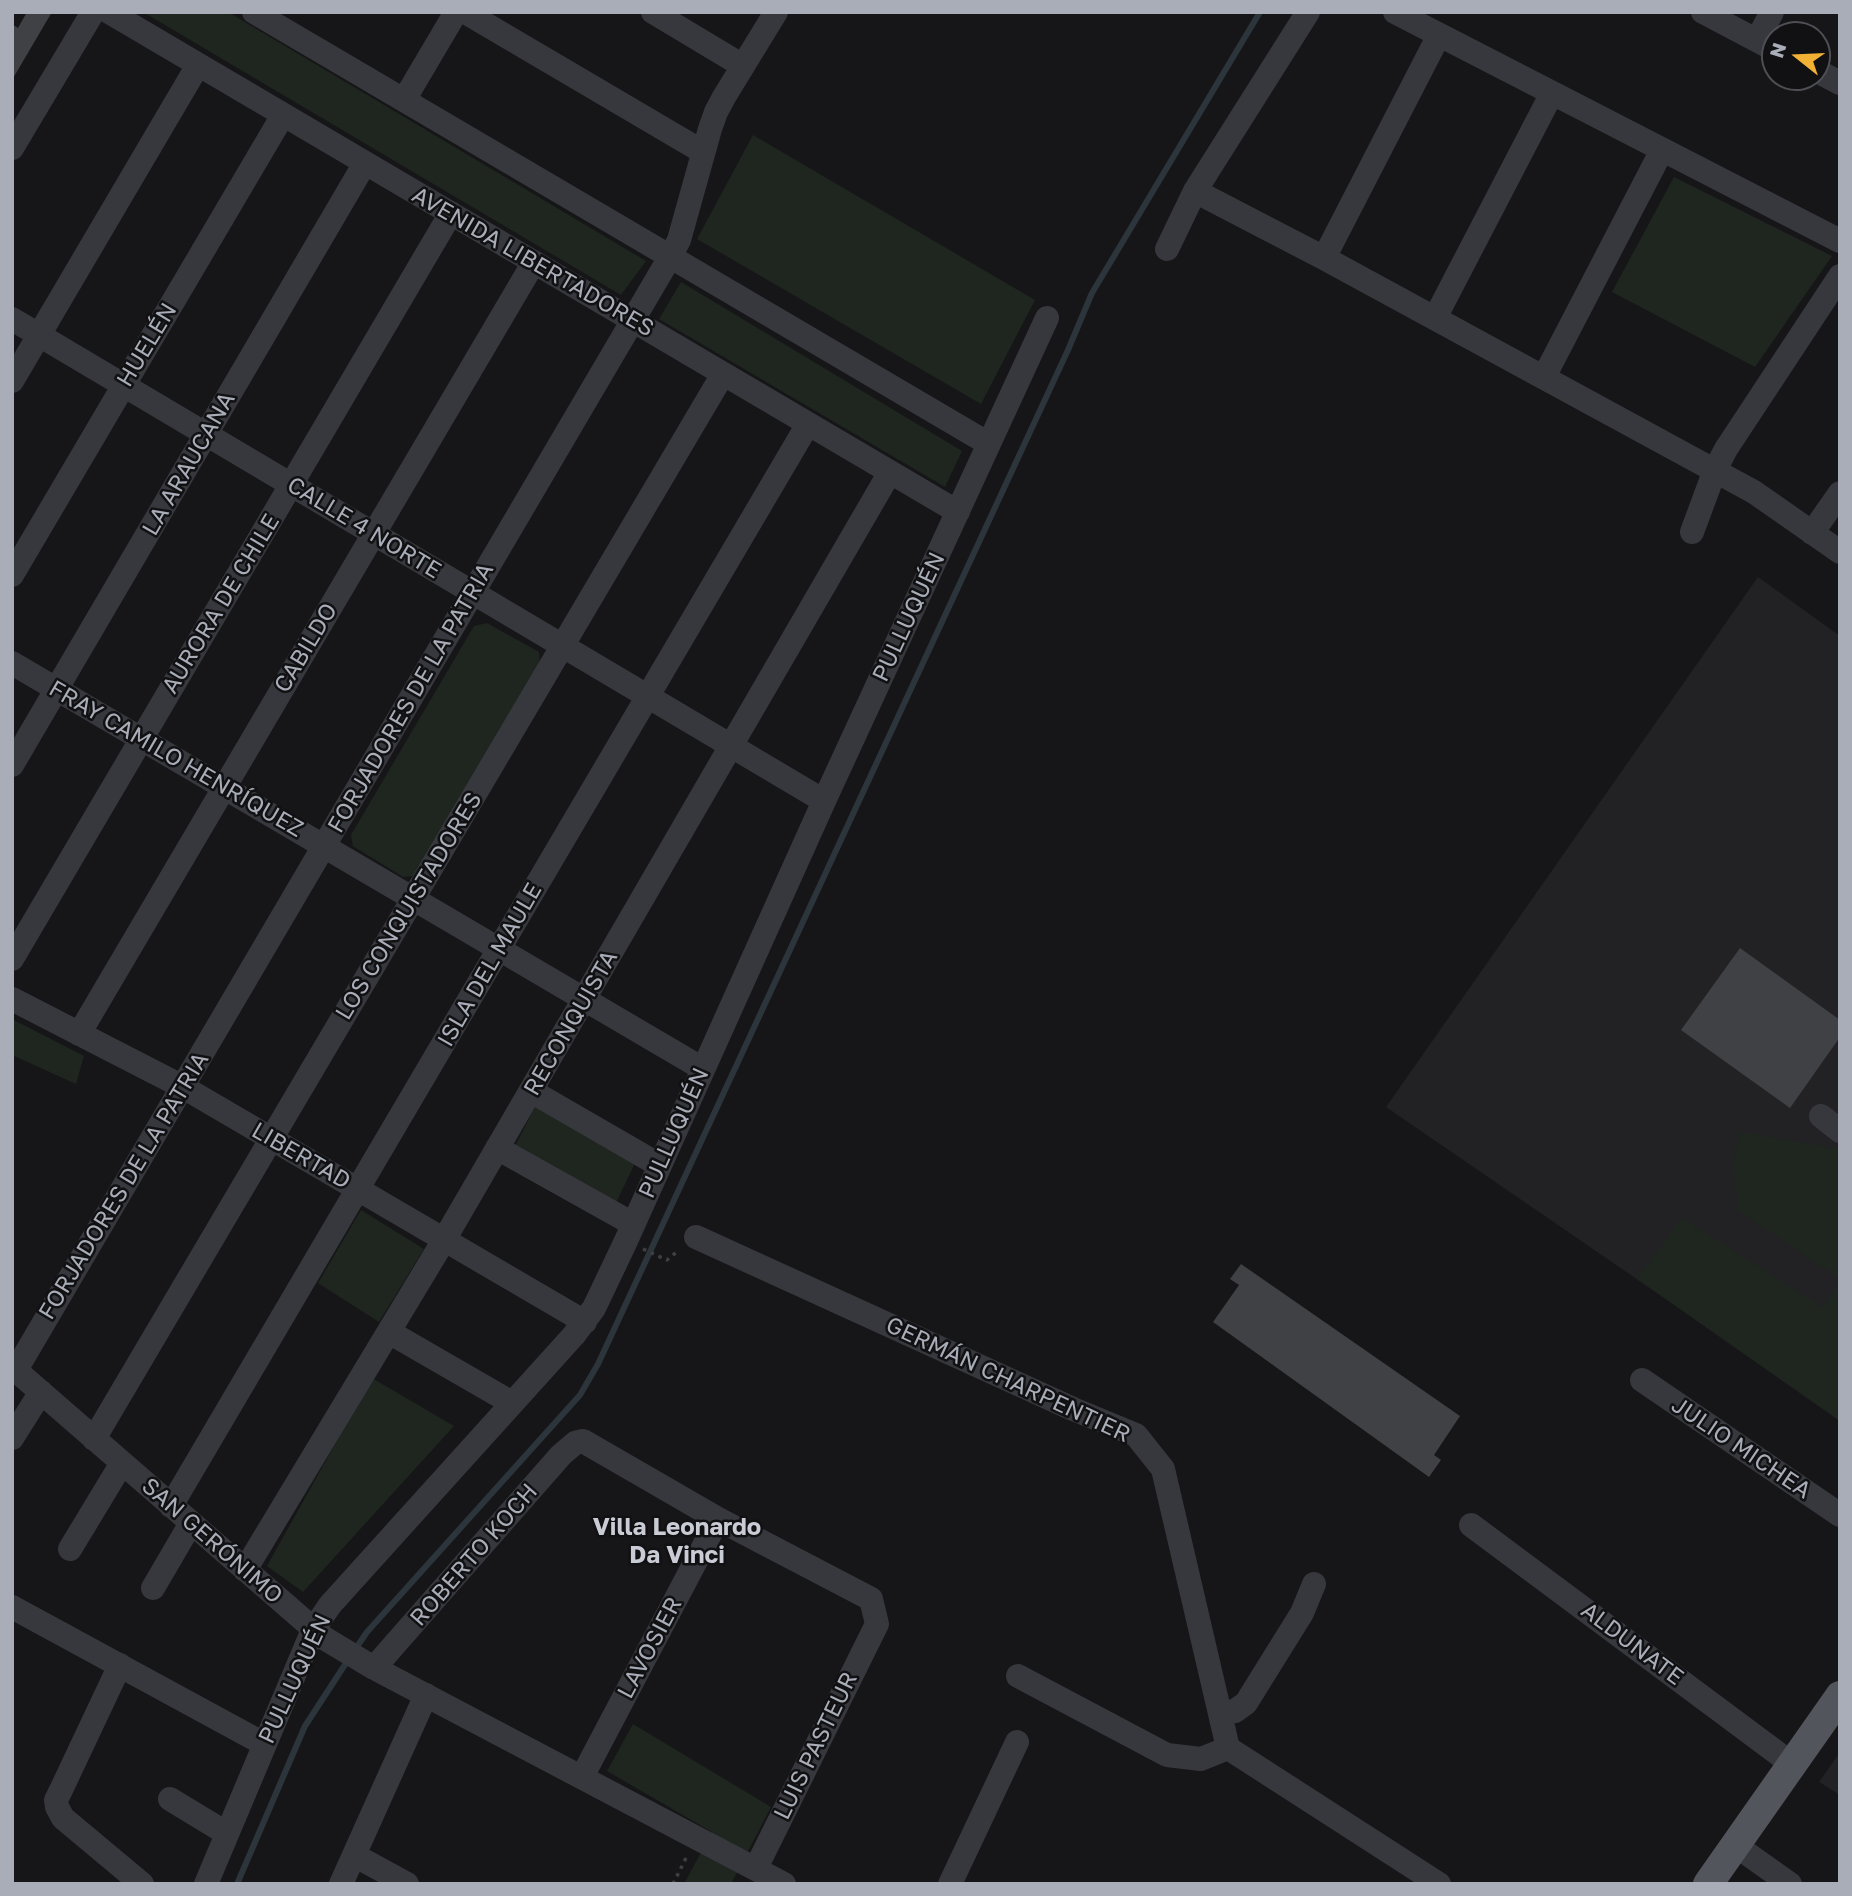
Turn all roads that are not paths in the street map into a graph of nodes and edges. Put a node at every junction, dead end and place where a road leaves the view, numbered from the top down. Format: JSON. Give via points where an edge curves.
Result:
{"nodes":[{"id":1,"x":93,"y":12,"type":"edge"},
{"id":2,"x":109,"y":12,"type":"edge"},
{"id":3,"x":254,"y":12,"type":"edge"},
{"id":4,"x":456,"y":12,"type":"edge"},
{"id":5,"x":466,"y":12,"type":"edge"},
{"id":6,"x":653,"y":12,"type":"edge"},
{"id":7,"x":776,"y":12,"type":"edge"},
{"id":8,"x":1308,"y":12,"type":"edge"},
{"id":9,"x":1395,"y":12,"type":"edge"},
{"id":10,"x":1703,"y":12,"type":"edge"},
{"id":11,"x":1439,"y":35,"type":"junction"},
{"id":12,"x":1761,"y":42,"type":"edge"},
{"id":13,"x":198,"y":65,"type":"junction"},
{"id":14,"x":743,"y":66,"type":"junction"},
{"id":15,"x":1552,"y":93,"type":"junction"},
{"id":16,"x":404,"y":100,"type":"junction"},
{"id":17,"x":283,"y":115,"type":"junction"},
{"id":18,"x":12,"y":148,"type":"edge"},
{"id":19,"x":1662,"y":150,"type":"junction"},
{"id":20,"x":703,"y":152,"type":"junction"},
{"id":21,"x":365,"y":163,"type":"junction"},
{"id":22,"x":1195,"y":191,"type":"junction"},
{"id":23,"x":451,"y":213,"type":"junction"},
{"id":24,"x":1840,"y":241,"type":"edge"},
{"id":25,"x":1167,"y":249,"type":"dead end"},
{"id":26,"x":670,"y":257,"type":"junction"},
{"id":27,"x":1324,"y":258,"type":"junction"},
{"id":28,"x":534,"y":262,"type":"junction"},
{"id":29,"x":1840,"y":276,"type":"edge"},
{"id":30,"x":1047,"y":318,"type":"dead end"},
{"id":31,"x":1435,"y":318,"type":"junction"},
{"id":32,"x":12,"y":319,"type":"edge"},
{"id":33,"x":633,"y":320,"type":"junction"},
{"id":34,"x":39,"y":335,"type":"junction"},
{"id":35,"x":723,"y":374,"type":"junction"},
{"id":36,"x":1544,"y":377,"type":"junction"},
{"id":37,"x":12,"y":381,"type":"edge"},
{"id":38,"x":124,"y":385,"type":"junction"},
{"id":39,"x":808,"y":424,"type":"junction"},
{"id":40,"x":206,"y":434,"type":"junction"},
{"id":41,"x":989,"y":444,"type":"junction"},
{"id":42,"x":1715,"y":470,"type":"junction"},
{"id":43,"x":890,"y":472,"type":"junction"},
{"id":44,"x":291,"y":485,"type":"junction"},
{"id":45,"x":1840,"y":493,"type":"edge"},
{"id":46,"x":958,"y":512,"type":"junction"},
{"id":47,"x":1692,"y":532,"type":"dead end"},
{"id":48,"x":1812,"y":533,"type":"junction"},
{"id":49,"x":374,"y":534,"type":"junction"},
{"id":50,"x":1840,"y":552,"type":"edge"},
{"id":51,"x":12,"y":575,"type":"edge"},
{"id":52,"x":472,"y":593,"type":"junction"},
{"id":53,"x":562,"y":646,"type":"junction"},
{"id":54,"x":12,"y":663,"type":"edge"},
{"id":55,"x":57,"y":689,"type":"junction"},
{"id":56,"x":647,"y":697,"type":"junction"},
{"id":57,"x":142,"y":739,"type":"junction"},
{"id":58,"x":731,"y":746,"type":"junction"},
{"id":59,"x":12,"y":765,"type":"edge"},
{"id":60,"x":224,"y":787,"type":"junction"},
{"id":61,"x":824,"y":802,"type":"junction"},
{"id":62,"x":324,"y":846,"type":"junction"},
{"id":63,"x":413,"y":898,"type":"junction"},
{"id":64,"x":499,"y":949,"type":"junction"},
{"id":65,"x":12,"y":959,"type":"edge"},
{"id":66,"x":12,"y":999,"type":"edge"},
{"id":67,"x":584,"y":999,"type":"junction"},
{"id":68,"x":79,"y":1034,"type":"junction"},
{"id":69,"x":702,"y":1069,"type":"junction"},
{"id":70,"x":183,"y":1087,"type":"junction"},
{"id":71,"x":531,"y":1091,"type":"junction"},
{"id":72,"x":271,"y":1139,"type":"junction"},
{"id":73,"x":498,"y":1148,"type":"junction"},
{"id":74,"x":660,"y":1165,"type":"junction"},
{"id":75,"x":357,"y":1189,"type":"junction"},
{"id":76,"x":633,"y":1224,"type":"junction"},
{"id":77,"x":696,"y":1237,"type":"dead end"},
{"id":78,"x":444,"y":1240,"type":"junction"},
{"id":79,"x":584,"y":1322,"type":"junction"},
{"id":80,"x":388,"y":1332,"type":"junction"},
{"id":81,"x":14,"y":1368,"type":"edge"},
{"id":82,"x":1642,"y":1380,"type":"dead end"},
{"id":83,"x":41,"y":1392,"type":"junction"},
{"id":84,"x":512,"y":1404,"type":"junction"},
{"id":85,"x":12,"y":1438,"type":"edge"},
{"id":86,"x":94,"y":1438,"type":"junction"},
{"id":87,"x":122,"y":1463,"type":"junction"},
{"id":88,"x":171,"y":1506,"type":"junction"},
{"id":89,"x":1840,"y":1515,"type":"edge"},
{"id":90,"x":719,"y":1519,"type":"junction"},
{"id":91,"x":191,"y":1523,"type":"junction"},
{"id":92,"x":1471,"y":1525,"type":"dead end"},
{"id":93,"x":70,"y":1549,"type":"dead end"},
{"id":94,"x":245,"y":1570,"type":"junction"},
{"id":95,"x":1314,"y":1584,"type":"dead end"},
{"id":96,"x":153,"y":1588,"type":"dead end"},
{"id":97,"x":15,"y":1615,"type":"edge"},
{"id":98,"x":313,"y":1630,"type":"junction"},
{"id":99,"x":120,"y":1665,"type":"junction"},
{"id":100,"x":370,"y":1665,"type":"junction"},
{"id":101,"x":1018,"y":1676,"type":"dead end"},
{"id":102,"x":426,"y":1695,"type":"junction"},
{"id":103,"x":1840,"y":1696,"type":"edge"},
{"id":104,"x":1220,"y":1713,"type":"junction"},
{"id":105,"x":1017,"y":1741,"type":"dead end"},
{"id":106,"x":264,"y":1744,"type":"junction"},
{"id":107,"x":1228,"y":1748,"type":"junction"},
{"id":108,"x":1792,"y":1764,"type":"junction"},
{"id":109,"x":582,"y":1777,"type":"junction"},
{"id":110,"x":170,"y":1799,"type":"dead end"},
{"id":111,"x":226,"y":1833,"type":"junction"},
{"id":112,"x":1735,"y":1845,"type":"junction"},
{"id":113,"x":354,"y":1855,"type":"junction"},
{"id":114,"x":756,"y":1868,"type":"junction"},
{"id":115,"x":142,"y":1884,"type":"edge"},
{"id":116,"x":206,"y":1884,"type":"edge"},
{"id":117,"x":341,"y":1884,"type":"edge"},
{"id":118,"x":407,"y":1884,"type":"edge"},
{"id":119,"x":784,"y":1884,"type":"edge"},
{"id":120,"x":950,"y":1884,"type":"edge"},
{"id":121,"x":1439,"y":1884,"type":"edge"},
{"id":122,"x":1708,"y":1884,"type":"edge"},
{"id":123,"x":1790,"y":1884,"type":"edge"}],
"edges":[{"from":1,"to":18,"type":"street"},
{"from":2,"to":13,"type":"street","name":"AVENIDA LIBERTADORES"},
{"from":3,"to":16,"type":"street"},
{"from":4,"to":16,"type":"street"},
{"from":5,"to":20,"type":"street"},
{"from":6,"to":14,"type":"street"},
{"from":7,"to":14,"type":"street","name":"FORJADORES DE LA PATRIA"},
{"from":8,"to":22,"type":"street"},
{"from":9,"to":11,"type":"street"},
{"from":10,"to":12,"type":"street"},
{"from":11,"to":15,"type":"street"},
{"from":11,"to":27,"type":"street"},
{"from":13,"to":17,"type":"street","name":"AVENIDA LIBERTADORES"},
{"from":13,"to":34,"type":"street"},
{"from":14,"to":20,"type":"street","name":"FORJADORES DE LA PATRIA","via":[[716,112]]},
{"from":15,"to":19,"type":"street"},
{"from":15,"to":31,"type":"street"},
{"from":16,"to":26,"type":"street"},
{"from":17,"to":21,"type":"street","name":"AVENIDA LIBERTADORES"},
{"from":17,"to":38,"type":"street","name":"HUELÉN"},
{"from":19,"to":24,"type":"street"},
{"from":19,"to":36,"type":"street"},
{"from":20,"to":26,"type":"street","name":"FORJADORES DE LA PATRIA"},
{"from":21,"to":23,"type":"street","name":"AVENIDA LIBERTADORES"},
{"from":21,"to":40,"type":"street","name":"LA ARAUCANA"},
{"from":22,"to":25,"type":"street"},
{"from":22,"to":27,"type":"street"},
{"from":23,"to":28,"type":"street","name":"AVENIDA LIBERTADORES"},
{"from":23,"to":44,"type":"street","name":"AURORA DE CHILE"},
{"from":26,"to":33,"type":"street","name":"FORJADORES DE LA PATRIA"},
{"from":26,"to":41,"type":"street"},
{"from":27,"to":31,"type":"street"},
{"from":28,"to":33,"type":"street","name":"AVENIDA LIBERTADORES"},
{"from":28,"to":49,"type":"street","name":"CABILDO"},
{"from":29,"to":42,"type":"street"},
{"from":30,"to":41,"type":"street","name":"PULLUQUÉN"},
{"from":31,"to":36,"type":"street"},
{"from":32,"to":34,"type":"street","name":"CALLE 4 NORTE"},
{"from":33,"to":35,"type":"street","name":"AVENIDA LIBERTADORES"},
{"from":33,"to":52,"type":"street","name":"FORJADORES DE LA PATRIA"},
{"from":34,"to":37,"type":"street"},
{"from":34,"to":38,"type":"street","name":"CALLE 4 NORTE"},
{"from":35,"to":39,"type":"street","name":"AVENIDA LIBERTADORES"},
{"from":35,"to":53,"type":"street","name":"LOS CONQUISTADORES"},
{"from":36,"to":42,"type":"street"},
{"from":38,"to":40,"type":"street","name":"CALLE 4 NORTE"},
{"from":38,"to":51,"type":"street","name":"HUELÉN"},
{"from":39,"to":43,"type":"street","name":"AVENIDA LIBERTADORES"},
{"from":39,"to":56,"type":"street","name":"ISLA DEL MAULE"},
{"from":40,"to":44,"type":"street","name":"CALLE 4 NORTE"},
{"from":40,"to":55,"type":"street","name":"LA ARAUCANA"},
{"from":41,"to":46,"type":"street","name":"PULLUQUÉN"},
{"from":42,"to":47,"type":"street"},
{"from":42,"to":48,"type":"street"},
{"from":43,"to":46,"type":"street","name":"AVENIDA LIBERTADORES"},
{"from":43,"to":58,"type":"street","name":"RECONQUISTA"},
{"from":44,"to":49,"type":"street","name":"CALLE 4 NORTE"},
{"from":44,"to":57,"type":"street","name":"AURORA DE CHILE"},
{"from":45,"to":48,"type":"street"},
{"from":46,"to":61,"type":"street","name":"PULLUQUÉN"},
{"from":48,"to":50,"type":"street"},
{"from":49,"to":52,"type":"street","name":"CALLE 4 NORTE"},
{"from":49,"to":60,"type":"street","name":"CABILDO"},
{"from":52,"to":53,"type":"street","name":"CALLE 4 NORTE"},
{"from":52,"to":62,"type":"street","name":"FORJADORES DE LA PATRIA"},
{"from":53,"to":56,"type":"street","name":"CALLE 4 NORTE"},
{"from":53,"to":63,"type":"street","name":"LOS CONQUISTADORES"},
{"from":54,"to":55,"type":"street","name":"FRAY CAMILO HENRÍQUEZ"},
{"from":55,"to":57,"type":"street","name":"FRAY CAMILO HENRÍQUEZ"},
{"from":55,"to":59,"type":"street","name":"LA ARAUCANA"},
{"from":56,"to":58,"type":"street","name":"CALLE 4 NORTE"},
{"from":56,"to":64,"type":"street","name":"ISLA DEL MAULE"},
{"from":57,"to":60,"type":"street","name":"FRAY CAMILO HENRÍQUEZ"},
{"from":57,"to":65,"type":"street","name":"AURORA DE CHILE"},
{"from":58,"to":61,"type":"street","name":"CALLE 4 NORTE"},
{"from":58,"to":67,"type":"street","name":"RECONQUISTA"},
{"from":60,"to":62,"type":"street","name":"FRAY CAMILO HENRÍQUEZ"},
{"from":60,"to":68,"type":"street","name":"CABILDO"},
{"from":61,"to":69,"type":"street","name":"PULLUQUÉN"},
{"from":62,"to":63,"type":"street","name":"FRAY CAMILO HENRÍQUEZ"},
{"from":62,"to":70,"type":"street","name":"FORJADORES DE LA PATRIA"},
{"from":63,"to":64,"type":"street","name":"FRAY CAMILO HENRÍQUEZ"},
{"from":63,"to":72,"type":"street","name":"LOS CONQUISTADORES"},
{"from":64,"to":67,"type":"street","name":"FRAY CAMILO HENRÍQUEZ"},
{"from":64,"to":75,"type":"street","name":"ISLA DEL MAULE"},
{"from":66,"to":68,"type":"street","name":"LIBERTAD"},
{"from":67,"to":69,"type":"street","name":"FRAY CAMILO HENRÍQUEZ"},
{"from":67,"to":71,"type":"street","name":"RECONQUISTA"},
{"from":68,"to":70,"type":"street","name":"LIBERTAD"},
{"from":69,"to":74,"type":"street","name":"PULLUQUÉN"},
{"from":70,"to":72,"type":"street","name":"LIBERTAD"},
{"from":70,"to":81,"type":"street","name":"FORJADORES DE LA PATRIA"},
{"from":71,"to":73,"type":"street","name":"RECONQUISTA"},
{"from":71,"to":74,"type":"street"},
{"from":72,"to":75,"type":"street","name":"LIBERTAD"},
{"from":72,"to":86,"type":"street","name":"LOS CONQUISTADORES"},
{"from":73,"to":76,"type":"street"},
{"from":73,"to":78,"type":"street","name":"RECONQUISTA"},
{"from":74,"to":76,"type":"street","name":"PULLUQUÉN"},
{"from":75,"to":78,"type":"street","name":"LIBERTAD"},
{"from":75,"to":88,"type":"street","name":"ISLA DEL MAULE"},
{"from":76,"to":79,"type":"street","name":"PULLUQUÉN"},
{"from":77,"to":104,"type":"street","name":"GERMÁN CHARPENTIER","via":[[1136,1436],[1163,1469]]},
{"from":78,"to":79,"type":"street","name":"LIBERTAD"},
{"from":78,"to":80,"type":"street","name":"RECONQUISTA"},
{"from":79,"to":84,"type":"street","name":"PULLUQUÉN"},
{"from":80,"to":84,"type":"street"},
{"from":80,"to":94,"type":"street","name":"RECONQUISTA"},
{"from":81,"to":83,"type":"street","name":"SAN GERÓNIMO"},
{"from":82,"to":89,"type":"street","name":"JULIO MICHEA"},
{"from":83,"to":85,"type":"street"},
{"from":83,"to":86,"type":"street","name":"SAN GERÓNIMO"},
{"from":84,"to":98,"type":"street","name":"PULLUQUÉN","via":[[330,1605]]},
{"from":86,"to":87,"type":"street","name":"SAN GERÓNIMO"},
{"from":87,"to":88,"type":"street","name":"SAN GERÓNIMO"},
{"from":87,"to":93,"type":"street"},
{"from":88,"to":91,"type":"street","name":"SAN GERÓNIMO"},
{"from":90,"to":100,"type":"street","name":"ROBERTO KOCH","via":[[583,1441],[575,1443]]},
{"from":90,"to":109,"type":"street","name":"LAVOSIER"},
{"from":90,"to":114,"type":"street","name":"LUIS PASTEUR","via":[[871,1599],[877,1624]]},
{"from":91,"to":94,"type":"street","name":"SAN GERÓNIMO"},
{"from":91,"to":96,"type":"street"},
{"from":92,"to":108,"type":"street","name":"ALDUNATE"},
{"from":94,"to":98,"type":"street","name":"SAN GERÓNIMO"},
{"from":95,"to":104,"type":"street","via":[[1302,1613],[1246,1703],[1235,1711]]},
{"from":97,"to":99,"type":"street"},
{"from":98,"to":100,"type":"street","name":"SAN GERÓNIMO"},
{"from":98,"to":106,"type":"street","name":"PULLUQUÉN"},
{"from":99,"to":106,"type":"street"},
{"from":99,"to":115,"type":"street","via":[[56,1800],[63,1818]]},
{"from":100,"to":102,"type":"street","name":"SAN GERÓNIMO"},
{"from":101,"to":107,"type":"street","via":[[1167,1755],[1201,1759]]},
{"from":102,"to":109,"type":"street","name":"SAN GERÓNIMO"},
{"from":102,"to":113,"type":"street"},
{"from":103,"to":108,"type":"main road"},
{"from":104,"to":107,"type":"street","name":"GERMÁN CHARPENTIER"},
{"from":105,"to":120,"type":"street"},
{"from":106,"to":111,"type":"street","name":"PULLUQUÉN"},
{"from":107,"to":121,"type":"street"},
{"from":108,"to":112,"type":"main road"},
{"from":109,"to":114,"type":"street","name":"SAN GERÓNIMO"},
{"from":110,"to":111,"type":"street"},
{"from":111,"to":116,"type":"street","name":"PULLUQUÉN"},
{"from":112,"to":122,"type":"main road"},
{"from":112,"to":123,"type":"street"},
{"from":113,"to":117,"type":"street"},
{"from":113,"to":118,"type":"street"},
{"from":114,"to":119,"type":"street","name":"SAN GERÓNIMO"}]}
